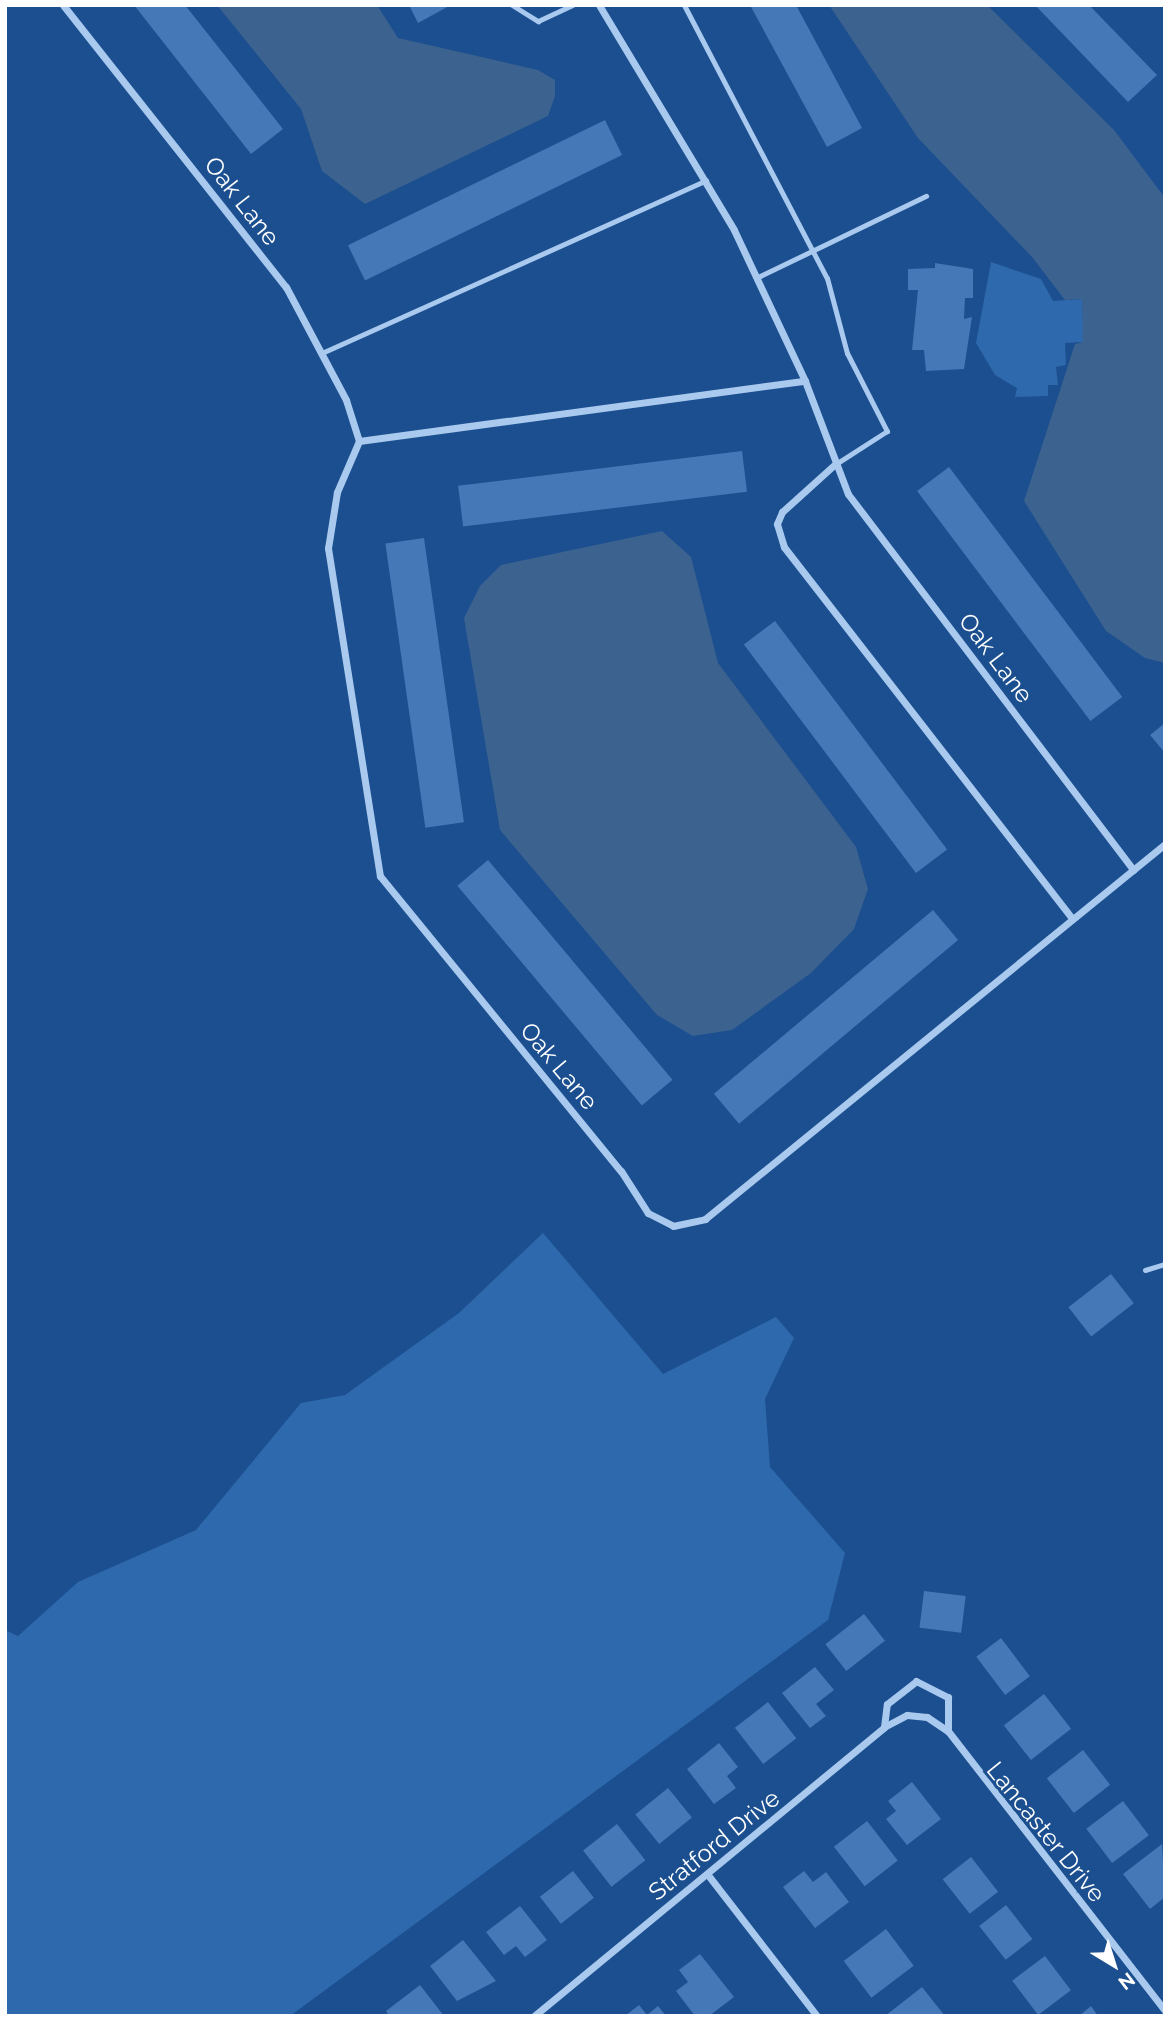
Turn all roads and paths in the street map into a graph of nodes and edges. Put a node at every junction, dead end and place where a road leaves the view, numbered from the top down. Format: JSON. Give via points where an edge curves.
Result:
{"nodes":[{"id":1,"x":62,"y":5,"type":"edge"},
{"id":2,"x":512,"y":5,"type":"edge"},
{"id":3,"x":573,"y":5,"type":"edge"},
{"id":4,"x":599,"y":5,"type":"edge"},
{"id":5,"x":684,"y":5,"type":"edge"},
{"id":6,"x":706,"y":180,"type":"junction"},
{"id":7,"x":926,"y":196,"type":"dead end"},
{"id":8,"x":811,"y":251,"type":"junction"},
{"id":9,"x":756,"y":278,"type":"junction"},
{"id":10,"x":324,"y":352,"type":"junction"},
{"id":11,"x":805,"y":381,"type":"junction"},
{"id":12,"x":359,"y":441,"type":"junction"},
{"id":13,"x":834,"y":466,"type":"junction"},
{"id":14,"x":1165,"y":844,"type":"edge"},
{"id":15,"x":1133,"y":870,"type":"junction"},
{"id":16,"x":1072,"y":918,"type":"junction"},
{"id":17,"x":1165,"y":1264,"type":"edge"},
{"id":18,"x":1144,"y":1270,"type":"dead end"},
{"id":19,"x":921,"y":1716,"type":"joint"},
{"id":20,"x":884,"y":1727,"type":"junction"},
{"id":21,"x":948,"y":1731,"type":"junction"},
{"id":22,"x":708,"y":1875,"type":"junction"},
{"id":23,"x":1165,"y":2011,"type":"edge"},
{"id":24,"x":534,"y":2016,"type":"edge"},
{"id":25,"x":817,"y":2016,"type":"edge"}],
"edges":[{"from":1,"to":10,"type":"street","name":"Oak Lane","via":[[286,287]]},
{"from":2,"to":3,"type":"lane","via":[[538,21]]},
{"from":4,"to":6,"type":"street","name":"Oak Lane"},
{"from":5,"to":8,"type":"lane"},
{"from":6,"to":9,"type":"street","name":"Oak Lane"},
{"from":6,"to":10,"type":"lane"},
{"from":7,"to":8,"type":"lane"},
{"from":8,"to":9,"type":"lane"},
{"from":8,"to":13,"type":"lane","via":[[827,278],[847,353],[887,431]]},
{"from":9,"to":11,"type":"street","name":"Oak Lane"},
{"from":10,"to":12,"type":"street","name":"Oak Lane"},
{"from":11,"to":12,"type":"street"},
{"from":11,"to":13,"type":"street","name":"Oak Lane"},
{"from":12,"to":16,"type":"street","name":"Oak Lane","via":[[337,492],[328,548],[374,861],[621,1171],[648,1213],[673,1226],[705,1219]]},
{"from":13,"to":15,"type":"street","name":"Oak Lane","via":[[848,494]]},
{"from":13,"to":16,"type":"street","via":[[782,512],[777,524],[784,547]]},
{"from":14,"to":15,"type":"street","name":"Oak Lane"},
{"from":15,"to":16,"type":"street","name":"Oak Lane"},
{"from":17,"to":18,"type":"lane"},
{"from":19,"to":20,"type":"street","name":"Stratford Drive"},
{"from":19,"to":21,"type":"street","name":"Lancaster Drive"},
{"from":20,"to":21,"type":"street","via":[[887,1704],[916,1681],[948,1698]]},
{"from":20,"to":22,"type":"street","name":"Stratford Drive"},
{"from":21,"to":23,"type":"street","name":"Lancaster Drive"},
{"from":22,"to":24,"type":"street","name":"Stratford Drive"},
{"from":22,"to":25,"type":"street"}]}
